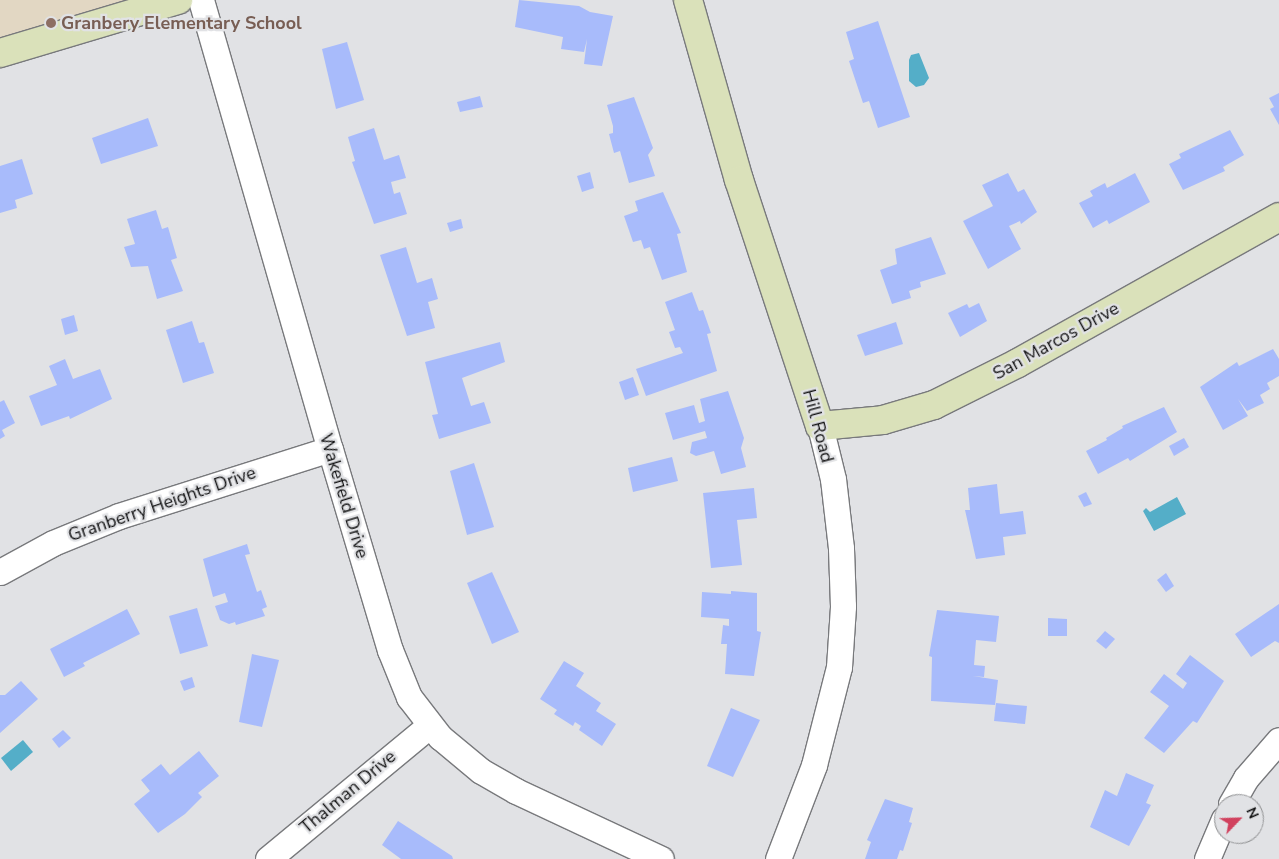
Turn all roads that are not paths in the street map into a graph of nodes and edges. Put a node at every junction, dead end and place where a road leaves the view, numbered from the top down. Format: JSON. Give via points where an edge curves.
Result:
{"nodes":[{"id":1,"x":178,"y":0,"type":"edge"},
{"id":2,"x":201,"y":0,"type":"edge"},
{"id":3,"x":688,"y":0,"type":"edge"},
{"id":4,"x":0,"y":53,"type":"edge"},
{"id":5,"x":1279,"y":217,"type":"edge"},
{"id":6,"x":820,"y":426,"type":"junction"},
{"id":7,"x":330,"y":449,"type":"junction"},
{"id":8,"x":0,"y":572,"type":"edge"},
{"id":9,"x":429,"y":726,"type":"junction"},
{"id":10,"x":1279,"y":740,"type":"edge"},
{"id":11,"x":1237,"y":794,"type":"edge"},
{"id":12,"x":1214,"y":842,"type":"edge"},
{"id":13,"x":268,"y":859,"type":"edge"},
{"id":14,"x":661,"y":859,"type":"edge"},
{"id":15,"x":778,"y":859,"type":"edge"},
{"id":16,"x":1207,"y":859,"type":"edge"}],
"edges":[{"from":1,"to":4,"type":"street"},
{"from":2,"to":7,"type":"street","name":"Wakefield Drive"},
{"from":3,"to":6,"type":"street","name":"Hill Road","via":[[739,180]]},
{"from":5,"to":6,"type":"street","name":"San Marcos Drive","via":[[1018,363],[934,405],[889,418]]},
{"from":6,"to":15,"type":"street","name":"Hill Road","via":[[833,480],[841,548],[838,667],[814,765]]},
{"from":7,"to":8,"type":"street","name":"Granberry Heights Drive","via":[[119,516],[53,543]]},
{"from":7,"to":9,"type":"street","name":"Wakefield Drive","via":[[396,667],[409,697]]},
{"from":9,"to":13,"type":"street","name":"Thalman Drive"},
{"from":9,"to":14,"type":"street","name":"Wakefield Drive","via":[[469,763],[499,782]]},
{"from":10,"to":11,"type":"street","via":[[1246,778]]},
{"from":12,"to":16,"type":"street"}]}
